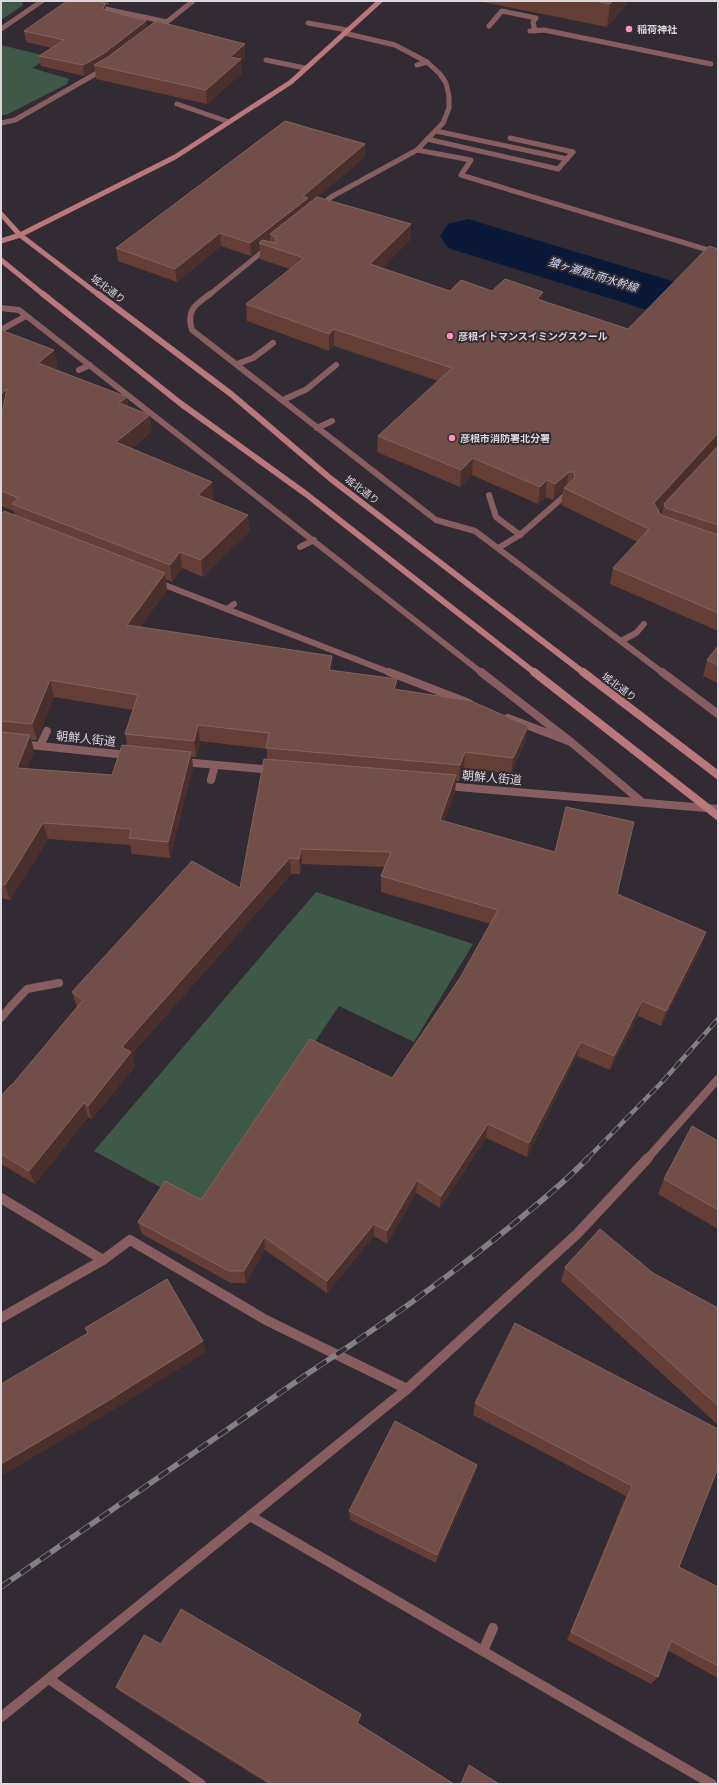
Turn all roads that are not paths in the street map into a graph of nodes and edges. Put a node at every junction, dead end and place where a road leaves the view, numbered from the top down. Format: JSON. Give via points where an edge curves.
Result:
{"nodes":[{"id":1,"x":42,"y":1,"type":"edge"},
{"id":2,"x":194,"y":1,"type":"edge"},
{"id":3,"x":380,"y":1,"type":"edge"},
{"id":4,"x":90,"y":6,"type":"edge"},
{"id":5,"x":167,"y":22,"type":"junction"},
{"id":6,"x":308,"y":23,"type":"dead end"},
{"id":7,"x":489,"y":26,"type":"dead end"},
{"id":8,"x":1,"y":30,"type":"edge"},
{"id":9,"x":155,"y":31,"type":"edge"},
{"id":10,"x":345,"y":31,"type":"junction"},
{"id":11,"x":266,"y":60,"type":"dead end"},
{"id":12,"x":426,"y":62,"type":"junction"},
{"id":13,"x":711,"y":64,"type":"dead end"},
{"id":14,"x":417,"y":65,"type":"dead end"},
{"id":15,"x":107,"y":68,"type":"edge"},
{"id":16,"x":305,"y":68,"type":"junction"},
{"id":17,"x":177,"y":104,"type":"edge"},
{"id":18,"x":229,"y":122,"type":"junction"},
{"id":19,"x":1,"y":123,"type":"edge"},
{"id":20,"x":436,"y":131,"type":"junction"},
{"id":21,"x":510,"y":138,"type":"dead end"},
{"id":22,"x":428,"y":139,"type":"junction"},
{"id":23,"x":417,"y":150,"type":"junction"},
{"id":24,"x":567,"y":159,"type":"junction"},
{"id":25,"x":314,"y":211,"type":"edge"},
{"id":26,"x":1,"y":214,"type":"edge"},
{"id":27,"x":20,"y":235,"type":"junction"},
{"id":28,"x":1,"y":241,"type":"edge"},
{"id":29,"x":273,"y":243,"type":"edge"},
{"id":30,"x":718,"y":253,"type":"edge"},
{"id":31,"x":1,"y":260,"type":"edge"},
{"id":32,"x":1,"y":308,"type":"edge"},
{"id":33,"x":26,"y":316,"type":"junction"},
{"id":34,"x":1,"y":330,"type":"edge"},
{"id":35,"x":272,"y":342,"type":"dead end"},
{"id":36,"x":237,"y":364,"type":"junction"},
{"id":37,"x":336,"y":365,"type":"dead end"},
{"id":38,"x":90,"y":366,"type":"junction"},
{"id":39,"x":79,"y":370,"type":"dead end"},
{"id":40,"x":283,"y":400,"type":"junction"},
{"id":41,"x":332,"y":421,"type":"dead end"},
{"id":42,"x":317,"y":428,"type":"junction"},
{"id":43,"x":569,"y":492,"type":"edge"},
{"id":44,"x":489,"y":495,"type":"dead end"},
{"id":45,"x":520,"y":535,"type":"junction"},
{"id":46,"x":314,"y":540,"type":"junction"},
{"id":47,"x":300,"y":547,"type":"dead end"},
{"id":48,"x":498,"y":548,"type":"junction"},
{"id":49,"x":152,"y":580,"type":"edge"},
{"id":50,"x":234,"y":604,"type":"dead end"},
{"id":51,"x":228,"y":609,"type":"junction"},
{"id":52,"x":644,"y":624,"type":"dead end"},
{"id":53,"x":621,"y":641,"type":"junction"},
{"id":54,"x":476,"y":705,"type":"edge"},
{"id":55,"x":498,"y":714,"type":"edge"},
{"id":56,"x":718,"y":714,"type":"edge"},
{"id":57,"x":46,"y":731,"type":"dead end"},
{"id":58,"x":1,"y":742,"type":"edge"},
{"id":59,"x":571,"y":742,"type":"junction"},
{"id":60,"x":40,"y":746,"type":"junction"},
{"id":61,"x":138,"y":757,"type":"edge"},
{"id":62,"x":177,"y":761,"type":"edge"},
{"id":63,"x":215,"y":765,"type":"junction"},
{"id":64,"x":284,"y":771,"type":"edge"},
{"id":65,"x":718,"y":775,"type":"edge"},
{"id":66,"x":211,"y":780,"type":"dead end"},
{"id":67,"x":439,"y":785,"type":"edge"},
{"id":68,"x":642,"y":802,"type":"junction"},
{"id":69,"x":718,"y":810,"type":"edge"},
{"id":70,"x":718,"y":816,"type":"edge"},
{"id":71,"x":59,"y":982,"type":"dead end"},
{"id":72,"x":1,"y":1018,"type":"edge"},
{"id":73,"x":718,"y":1079,"type":"edge"},
{"id":74,"x":1,"y":1198,"type":"edge"},
{"id":75,"x":103,"y":1260,"type":"junction"},
{"id":76,"x":1,"y":1318,"type":"edge"},
{"id":77,"x":407,"y":1389,"type":"junction"},
{"id":78,"x":250,"y":1516,"type":"junction"},
{"id":79,"x":493,"y":1628,"type":"dead end"},
{"id":80,"x":483,"y":1651,"type":"junction"},
{"id":81,"x":48,"y":1679,"type":"junction"},
{"id":82,"x":1,"y":1717,"type":"edge"},
{"id":83,"x":200,"y":1784,"type":"edge"},
{"id":84,"x":712,"y":1784,"type":"edge"}],
"edges":[{"from":1,"to":8,"type":"street"},
{"from":2,"to":5,"type":"street"},
{"from":3,"to":10,"type":"main road"},
{"from":4,"to":5,"type":"street"},
{"from":5,"to":9,"type":"street"},
{"from":6,"to":10,"type":"street"},
{"from":7,"to":13,"type":"street","via":[[502,11],[536,18],[532,31],[544,30]]},
{"from":10,"to":12,"type":"street","via":[[395,45]]},
{"from":10,"to":16,"type":"main road"},
{"from":11,"to":16,"type":"street"},
{"from":12,"to":14,"type":"street"},
{"from":12,"to":20,"type":"street","via":[[440,74],[450,96],[449,108],[443,123]]},
{"from":15,"to":19,"type":"street","via":[[15,120]]},
{"from":16,"to":18,"type":"main road","via":[[291,82]]},
{"from":17,"to":18,"type":"street"},
{"from":18,"to":27,"type":"main road","via":[[175,158]]},
{"from":20,"to":22,"type":"street"},
{"from":20,"to":24,"type":"street"},
{"from":21,"to":24,"type":"street","via":[[573,152]]},
{"from":22,"to":23,"type":"street"},
{"from":22,"to":24,"type":"street","via":[[558,169]]},
{"from":23,"to":25,"type":"street","via":[[331,197]]},
{"from":23,"to":30,"type":"street","via":[[471,160],[461,175]]},
{"from":26,"to":27,"type":"main road","name":"城北通り"},
{"from":27,"to":28,"type":"main road"},
{"from":27,"to":65,"type":"main road","name":"城北通り","via":[[231,394],[331,479]]},
{"from":29,"to":36,"type":"street","via":[[265,253],[193,307],[189,320],[192,330]]},
{"from":31,"to":70,"type":"main road","bridge":true,"via":[[180,403],[306,494]]},
{"from":32,"to":33,"type":"street","via":[[19,310]]},
{"from":33,"to":34,"type":"street"},
{"from":33,"to":38,"type":"street"},
{"from":35,"to":36,"type":"street","via":[[253,358]]},
{"from":36,"to":40,"type":"street"},
{"from":37,"to":40,"type":"street","via":[[307,389]]},
{"from":38,"to":39,"type":"street"},
{"from":38,"to":46,"type":"street"},
{"from":40,"to":42,"type":"street"},
{"from":41,"to":42,"type":"street"},
{"from":42,"to":48,"type":"street","via":[[436,520],[475,531]]},
{"from":43,"to":45,"type":"street"},
{"from":44,"to":45,"type":"street","via":[[496,517]]},
{"from":45,"to":48,"type":"street"},
{"from":46,"to":47,"type":"street"},
{"from":46,"to":59,"type":"street"},
{"from":48,"to":53,"type":"street"},
{"from":49,"to":51,"type":"street"},
{"from":50,"to":51,"type":"street"},
{"from":51,"to":54,"type":"street"},
{"from":52,"to":53,"type":"street"},
{"from":53,"to":56,"type":"street"},
{"from":55,"to":59,"type":"street"},
{"from":57,"to":60,"type":"street"},
{"from":58,"to":60,"type":"street","name":"朝鮮人街道"},
{"from":59,"to":68,"type":"street"},
{"from":60,"to":61,"type":"street","name":"朝鮮人街道"},
{"from":62,"to":63,"type":"street"},
{"from":63,"to":64,"type":"street"},
{"from":63,"to":66,"type":"street"},
{"from":67,"to":68,"type":"street","name":"朝鮮人街道"},
{"from":68,"to":69,"type":"street","name":"朝鮮人街道"},
{"from":71,"to":72,"type":"street","via":[[27,989]]},
{"from":73,"to":77,"type":"street","via":[[680,1124],[577,1234]]},
{"from":74,"to":75,"type":"street"},
{"from":75,"to":76,"type":"street"},
{"from":75,"to":77,"type":"street","via":[[130,1240],[266,1320]]},
{"from":77,"to":78,"type":"street"},
{"from":78,"to":80,"type":"street"},
{"from":78,"to":81,"type":"street"},
{"from":79,"to":80,"type":"street"},
{"from":80,"to":84,"type":"street"},
{"from":81,"to":82,"type":"street"},
{"from":81,"to":83,"type":"street"}]}
